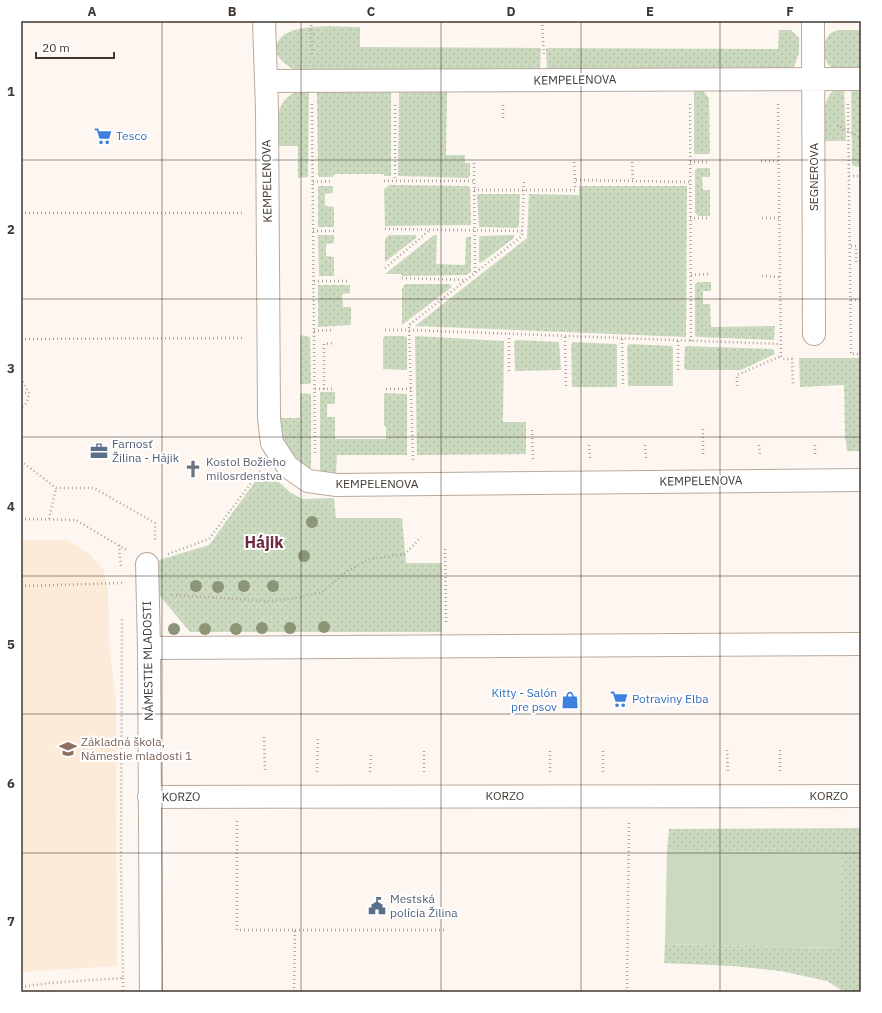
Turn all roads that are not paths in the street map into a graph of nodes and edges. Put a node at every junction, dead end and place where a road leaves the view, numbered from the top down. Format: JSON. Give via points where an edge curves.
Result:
{"nodes":[{"id":1,"x":264,"y":21,"type":"edge"},
{"id":2,"x":813,"y":21,"type":"edge"},
{"id":3,"x":813,"y":79,"type":"junction"},
{"id":4,"x":854,"y":79,"type":"edge"},
{"id":5,"x":266,"y":81,"type":"junction"},
{"id":6,"x":814,"y":334,"type":"dead end"},
{"id":7,"x":861,"y":480,"type":"edge"},
{"id":8,"x":151,"y":561,"type":"road end"},
{"id":9,"x":861,"y":644,"type":"edge"},
{"id":10,"x":149,"y":648,"type":"junction"},
{"id":11,"x":861,"y":796,"type":"edge"},
{"id":12,"x":149,"y":798,"type":"junction"},
{"id":13,"x":151,"y":992,"type":"edge"}],
"edges":[{"from":1,"to":5,"type":"street","name":"KEMPELENOVA"},
{"from":2,"to":3,"type":"street","name":"SEGNEROVA"},
{"from":3,"to":4,"type":"street","name":"KEMPELENOVA"},
{"from":3,"to":5,"type":"street","name":"KEMPELENOVA"},
{"from":3,"to":6,"type":"street","name":"SEGNEROVA"},
{"from":5,"to":7,"type":"street","name":"KEMPELENOVA","via":[[269,418],[272,443],[288,467],[308,481],[337,485],[414,485]]},
{"from":8,"to":10,"type":"street","name":"NÁMESTIE MLADOSTI","via":[[148,594]]},
{"from":9,"to":10,"type":"street"},
{"from":10,"to":12,"type":"street","name":"NÁMESTIE MLADOSTI"},
{"from":11,"to":12,"type":"street","name":"KORZO"},
{"from":12,"to":13,"type":"street","name":"NÁMESTIE MLADOSTI"}]}
